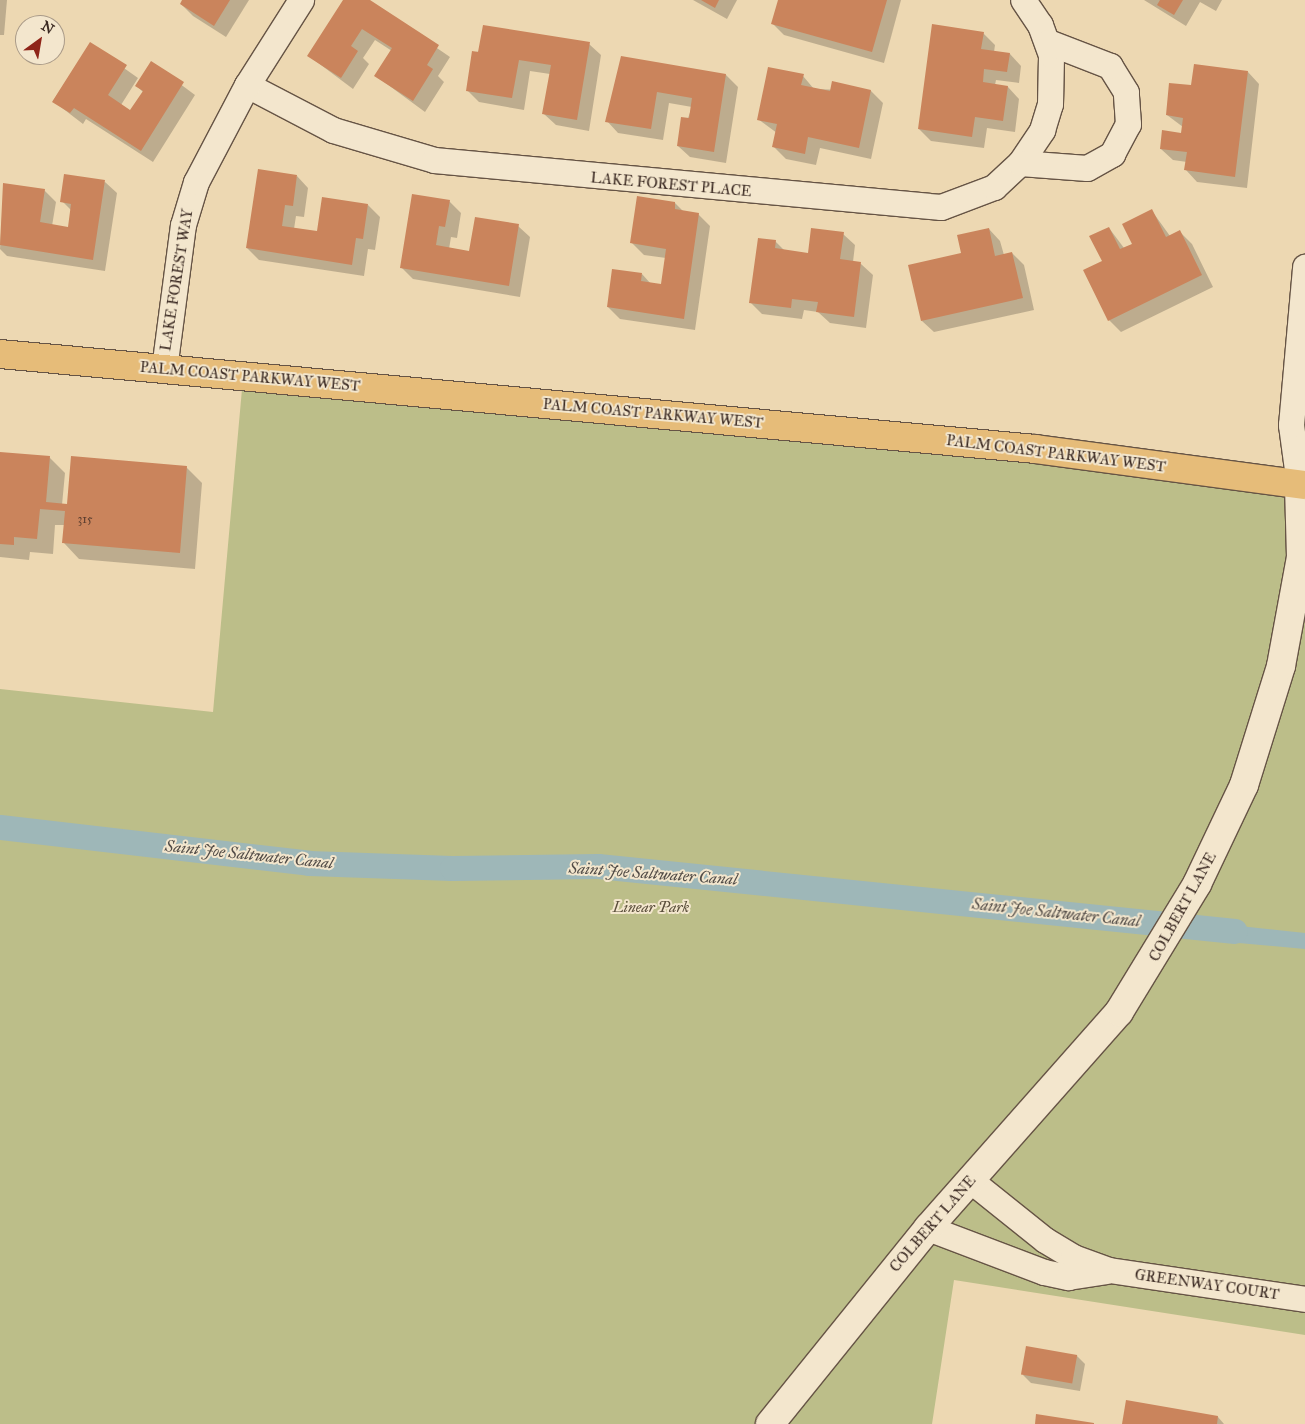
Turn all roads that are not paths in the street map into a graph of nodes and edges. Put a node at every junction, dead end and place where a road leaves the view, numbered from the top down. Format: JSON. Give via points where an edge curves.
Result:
{"nodes":[{"id":1,"x":301,"y":0,"type":"edge"},
{"id":2,"x":1023,"y":0,"type":"edge"},
{"id":3,"x":1048,"y":42,"type":"junction"},
{"id":4,"x":247,"y":85,"type":"junction"},
{"id":5,"x":1020,"y":163,"type":"junction"},
{"id":6,"x":1305,"y":266,"type":"edge"},
{"id":7,"x":0,"y":354,"type":"edge"},
{"id":8,"x":164,"y":369,"type":"junction"},
{"id":9,"x":1302,"y":484,"type":"edge"},
{"id":10,"x":970,"y":1180,"type":"junction"},
{"id":11,"x":928,"y":1228,"type":"junction"},
{"id":12,"x":1109,"y":1270,"type":"junction"},
{"id":13,"x":1305,"y":1299,"type":"edge"},
{"id":14,"x":770,"y":1424,"type":"edge"}],
"edges":[{"from":1,"to":4,"type":"street"},
{"from":2,"to":3,"type":"street","name":"LAKE FOREST PLACE"},
{"from":3,"to":5,"type":"street","name":"LAKE FOREST PLACE","via":[[1053,70],[1050,104],[1036,142]]},
{"from":3,"to":5,"type":"street","via":[[1089,54],[1110,66],[1126,92],[1128,124],[1112,154],[1100,163],[1069,168]]},
{"from":4,"to":5,"type":"street","name":"LAKE FOREST PLACE","via":[[310,120],[376,146],[474,166],[916,208],[941,206],[979,196]]},
{"from":4,"to":8,"type":"street","name":"LAKE FOREST WAY","via":[[213,145],[183,225]]},
{"from":6,"to":9,"type":"street","name":"COLBERT LANE","via":[[1291,425]]},
{"from":7,"to":8,"type":"main road","name":"PALM COAST PARKWAY WEST"},
{"from":8,"to":9,"type":"main road","name":"PALM COAST PARKWAY WEST","via":[[1035,449]]},
{"from":9,"to":10,"type":"street","name":"COLBERT LANE","via":[[1301,557],[1291,616],[1262,730],[1224,833],[1126,1003]]},
{"from":10,"to":11,"type":"street","name":"COLBERT LANE"},
{"from":10,"to":12,"type":"street","via":[[1045,1240],[1073,1258]]},
{"from":11,"to":12,"type":"street","via":[[1044,1272],[1068,1277]]},
{"from":11,"to":14,"type":"street","name":"COLBERT LANE"},
{"from":12,"to":13,"type":"street","name":"GREENWAY COURT"}]}
